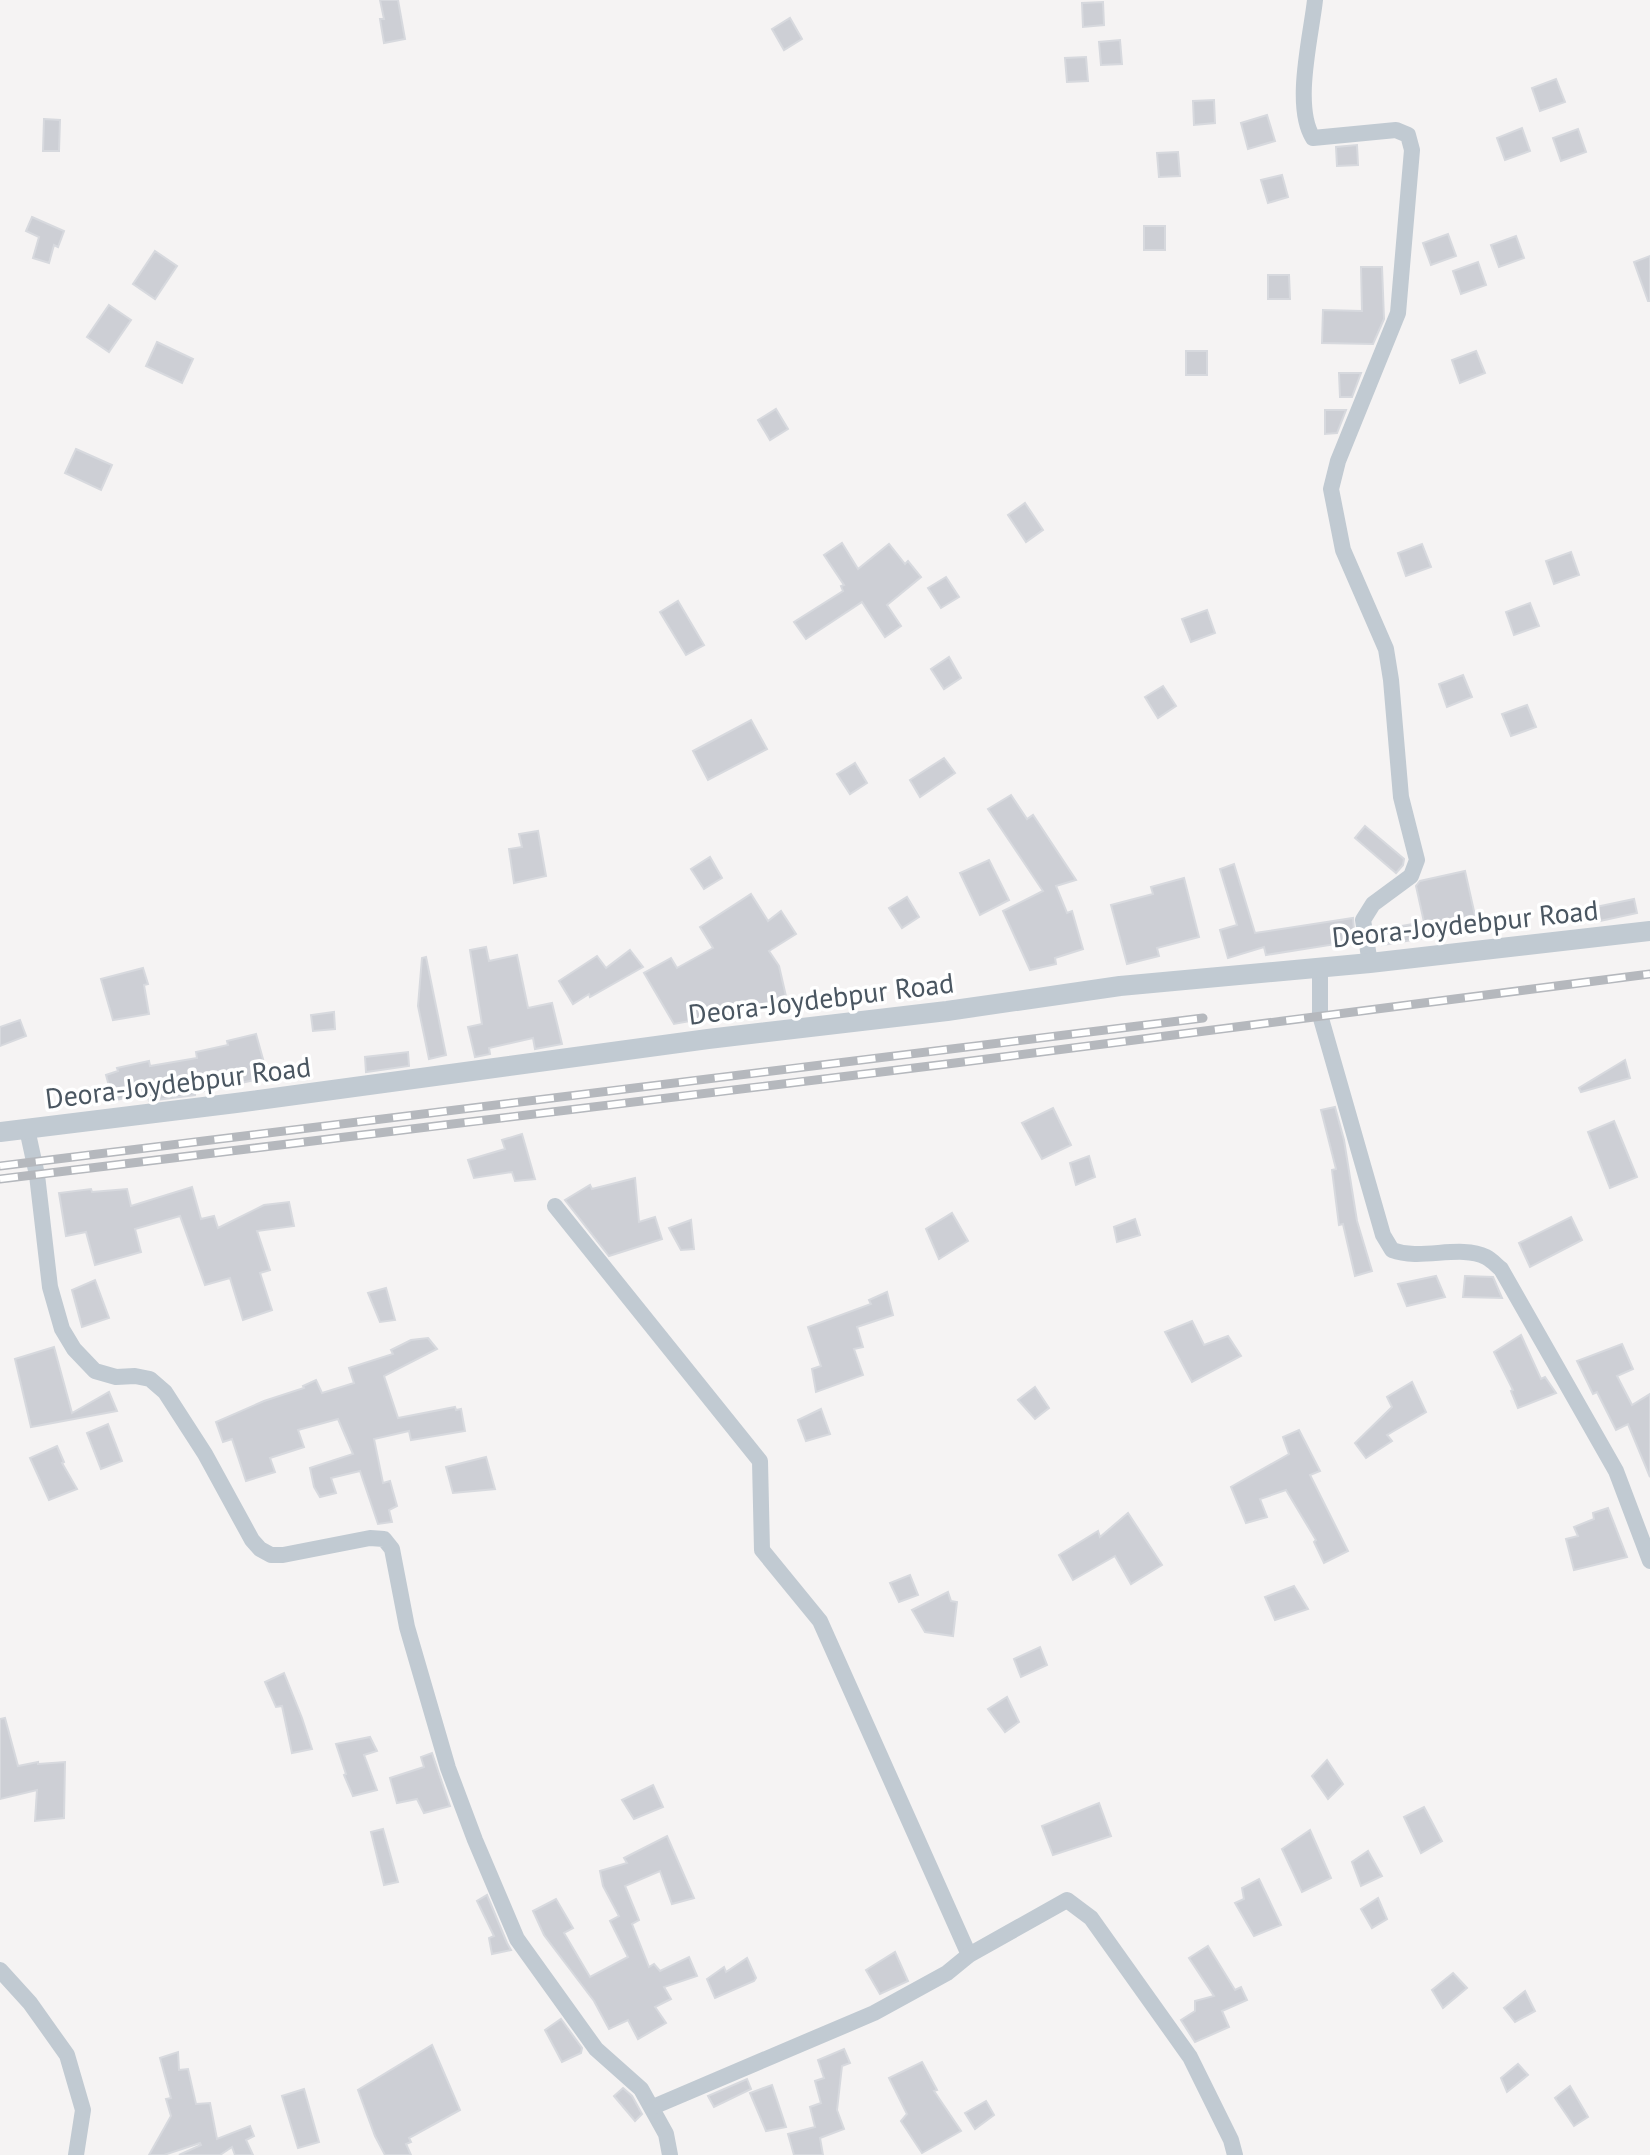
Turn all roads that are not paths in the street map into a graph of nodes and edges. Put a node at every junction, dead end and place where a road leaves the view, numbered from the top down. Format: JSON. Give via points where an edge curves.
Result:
{"nodes":[{"id":1,"x":1315,"y":0,"type":"edge"},
{"id":2,"x":1650,"y":931,"type":"edge"},
{"id":3,"x":1370,"y":963,"type":"junction"},
{"id":4,"x":1320,"y":967,"type":"junction"},
{"id":5,"x":27,"y":1129,"type":"junction"},
{"id":6,"x":0,"y":1132,"type":"edge"},
{"id":7,"x":555,"y":1206,"type":"dead end"},
{"id":8,"x":1650,"y":1561,"type":"edge"},
{"id":9,"x":969,"y":1955,"type":"junction"},
{"id":10,"x":0,"y":1970,"type":"edge"},
{"id":11,"x":653,"y":2107,"type":"junction"},
{"id":12,"x":76,"y":2155,"type":"edge"},
{"id":13,"x":670,"y":2155,"type":"edge"},
{"id":14,"x":1235,"y":2155,"type":"edge"}],
"edges":[{"from":1,"to":3,"type":"street","via":[[1304,97],[1313,138],[1396,130],[1408,135],[1412,150],[1398,313],[1331,489],[1343,550],[1386,649],[1401,797],[1417,860],[1411,876],[1373,904],[1363,920]]},
{"from":2,"to":3,"type":"street","name":"Deora-Joydebpur Road"},
{"from":3,"to":4,"type":"street","name":"Deora-Joydebpur Road"},
{"from":4,"to":5,"type":"street","name":"Deora-Joydebpur Road","via":[[1120,986]]},
{"from":4,"to":8,"type":"street","via":[[1320,1015],[1383,1235],[1392,1250],[1407,1256],[1472,1253],[1501,1269],[1616,1471]]},
{"from":5,"to":6,"type":"street","name":"Deora-Joydebpur Road"},
{"from":5,"to":11,"type":"street","via":[[50,1287],[74,1349],[95,1371],[150,1379],[165,1392],[260,1549],[283,1555],[370,1538],[384,1539],[392,1549],[407,1627],[448,1768],[517,1939],[596,2049],[641,2089]]},
{"from":7,"to":9,"type":"street","via":[[760,1461],[762,1550],[820,1621]]},
{"from":9,"to":11,"type":"street","via":[[874,2013]]},
{"from":9,"to":14,"type":"street","via":[[1067,1900],[1091,1918],[1190,2057]]},
{"from":10,"to":12,"type":"street","via":[[67,2055],[83,2110]]},
{"from":11,"to":13,"type":"street"}]}
